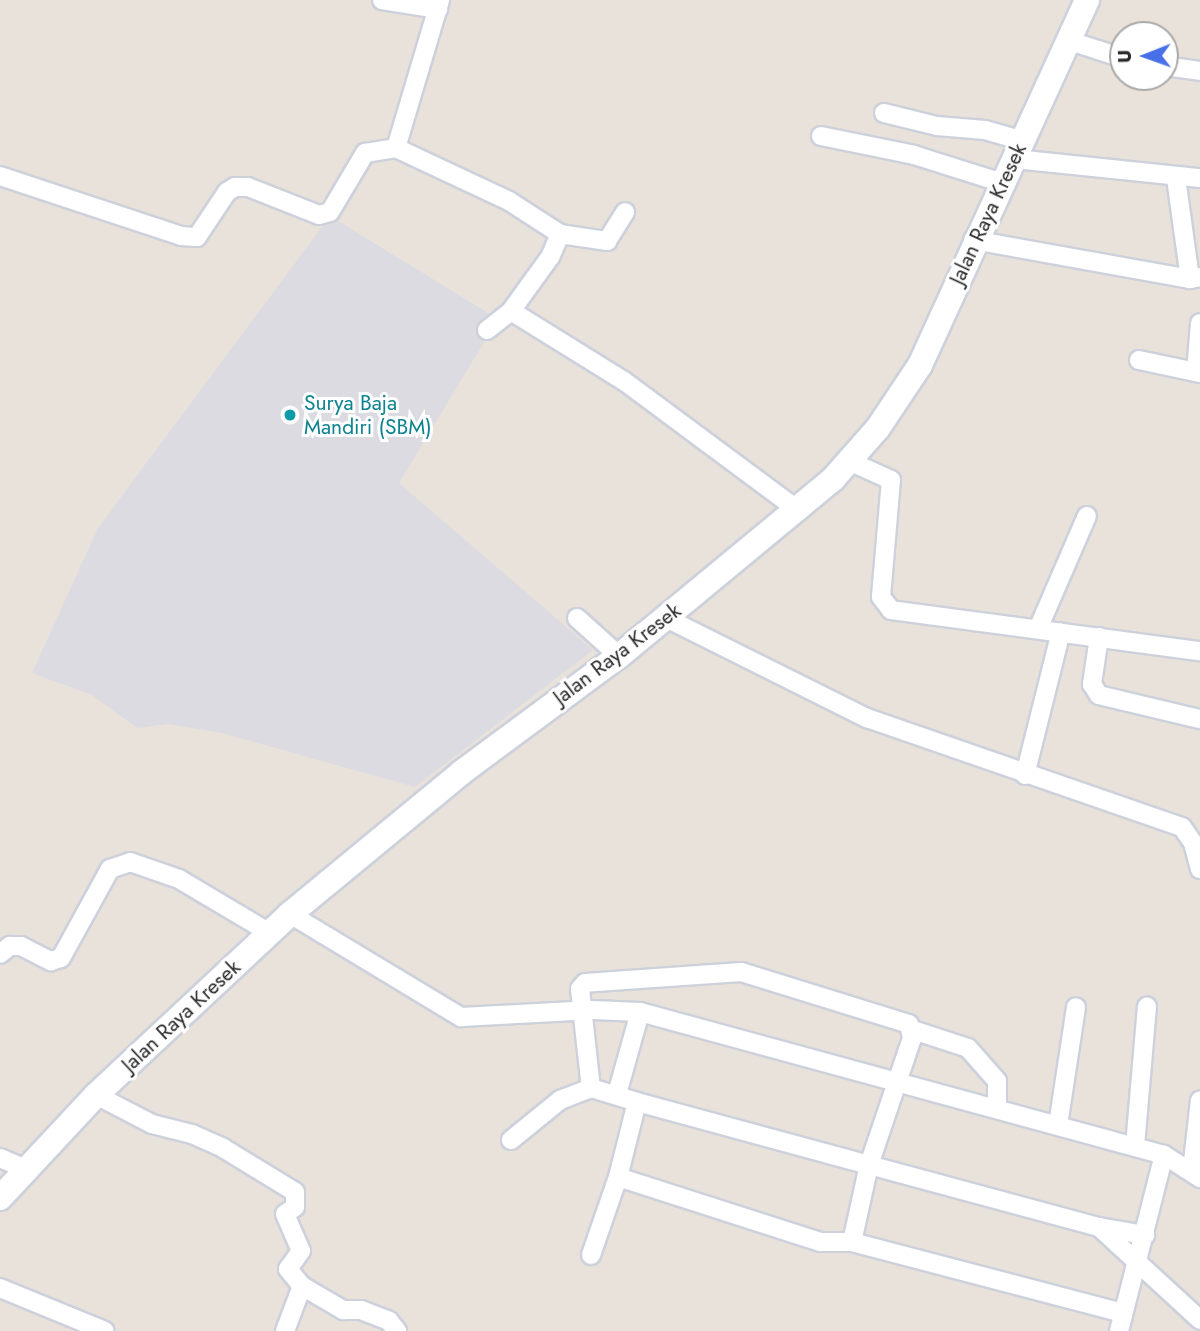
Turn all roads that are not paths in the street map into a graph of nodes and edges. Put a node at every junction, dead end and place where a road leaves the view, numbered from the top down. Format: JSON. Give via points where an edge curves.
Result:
{"nodes":[{"id":1,"x":382,"y":0,"type":"edge"},
{"id":2,"x":1087,"y":0,"type":"edge"},
{"id":3,"x":439,"y":4,"type":"edge"},
{"id":4,"x":1070,"y":41,"type":"junction"},
{"id":5,"x":1109,"y":54,"type":"edge"},
{"id":6,"x":1179,"y":68,"type":"edge"},
{"id":7,"x":1200,"y":71,"type":"edge"},
{"id":8,"x":884,"y":113,"type":"dead end"},
{"id":9,"x":821,"y":136,"type":"dead end"},
{"id":10,"x":396,"y":148,"type":"junction"},
{"id":11,"x":1019,"y":150,"type":"junction"},
{"id":12,"x":0,"y":176,"type":"edge"},
{"id":13,"x":1176,"y":178,"type":"junction"},
{"id":14,"x":1200,"y":178,"type":"edge"},
{"id":15,"x":1003,"y":183,"type":"junction"},
{"id":16,"x":625,"y":212,"type":"dead end"},
{"id":17,"x":560,"y":234,"type":"junction"},
{"id":18,"x":973,"y":240,"type":"junction"},
{"id":19,"x":1195,"y":278,"type":"edge"},
{"id":20,"x":511,"y":311,"type":"junction"},
{"id":21,"x":1200,"y":323,"type":"edge"},
{"id":22,"x":487,"y":330,"type":"dead end"},
{"id":23,"x":1139,"y":360,"type":"dead end"},
{"id":24,"x":1198,"y":372,"type":"edge"},
{"id":25,"x":849,"y":461,"type":"junction"},
{"id":26,"x":799,"y":511,"type":"junction"},
{"id":27,"x":1087,"y":516,"type":"dead end"},
{"id":28,"x":577,"y":618,"type":"dead end"},
{"id":29,"x":666,"y":618,"type":"junction"},
{"id":30,"x":1038,"y":629,"type":"junction"},
{"id":31,"x":1061,"y":632,"type":"junction"},
{"id":32,"x":1099,"y":637,"type":"junction"},
{"id":33,"x":1200,"y":651,"type":"edge"},
{"id":34,"x":619,"y":656,"type":"junction"},
{"id":35,"x":1200,"y":719,"type":"edge"},
{"id":36,"x":1025,"y":775,"type":"junction"},
{"id":37,"x":1200,"y":869,"type":"edge"},
{"id":38,"x":290,"y":914,"type":"junction"},
{"id":39,"x":270,"y":933,"type":"junction"},
{"id":40,"x":0,"y":954,"type":"edge"},
{"id":41,"x":1076,"y":1007,"type":"dead end"},
{"id":42,"x":1147,"y":1007,"type":"dead end"},
{"id":43,"x":582,"y":1011,"type":"junction"},
{"id":44,"x":640,"y":1012,"type":"junction"},
{"id":45,"x":913,"y":1030,"type":"junction"},
{"id":46,"x":897,"y":1082,"type":"junction"},
{"id":47,"x":591,"y":1088,"type":"junction"},
{"id":48,"x":617,"y":1094,"type":"junction"},
{"id":49,"x":96,"y":1095,"type":"junction"},
{"id":50,"x":1200,"y":1100,"type":"edge"},
{"id":51,"x":637,"y":1102,"type":"junction"},
{"id":52,"x":997,"y":1109,"type":"junction"},
{"id":53,"x":1058,"y":1125,"type":"junction"},
{"id":54,"x":511,"y":1140,"type":"dead end"},
{"id":55,"x":1135,"y":1146,"type":"junction"},
{"id":56,"x":1164,"y":1155,"type":"junction"},
{"id":57,"x":0,"y":1158,"type":"edge"},
{"id":58,"x":869,"y":1165,"type":"junction"},
{"id":59,"x":26,"y":1169,"type":"junction"},
{"id":60,"x":1196,"y":1175,"type":"edge"},
{"id":61,"x":618,"y":1177,"type":"junction"},
{"id":62,"x":0,"y":1198,"type":"edge"},
{"id":63,"x":1099,"y":1227,"type":"junction"},
{"id":64,"x":1145,"y":1234,"type":"junction"},
{"id":65,"x":852,"y":1242,"type":"junction"},
{"id":66,"x":591,"y":1255,"type":"dead end"},
{"id":67,"x":1137,"y":1266,"type":"junction"},
{"id":68,"x":302,"y":1286,"type":"junction"},
{"id":69,"x":0,"y":1288,"type":"edge"},
{"id":70,"x":1200,"y":1320,"type":"edge"},
{"id":71,"x":1121,"y":1322,"type":"edge"},
{"id":72,"x":106,"y":1331,"type":"edge"},
{"id":73,"x":285,"y":1331,"type":"edge"},
{"id":74,"x":397,"y":1331,"type":"edge"}],
"edges":[{"from":1,"to":3,"type":"street"},
{"from":2,"to":4,"type":"main road","name":"Jalan Raya Kresek"},
{"from":3,"to":10,"type":"street"},
{"from":4,"to":5,"type":"street"},
{"from":4,"to":11,"type":"main road","name":"Jalan Raya Kresek"},
{"from":6,"to":7,"type":"street"},
{"from":8,"to":11,"type":"street","via":[[937,126],[985,130]]},
{"from":9,"to":15,"type":"street","via":[[914,155]]},
{"from":10,"to":12,"type":"street","via":[[365,153],[330,212],[319,215],[248,187],[235,187],[197,237],[181,236]]},
{"from":10,"to":17,"type":"street","via":[[509,201]]},
{"from":11,"to":13,"type":"street"},
{"from":11,"to":15,"type":"main road","name":"Jalan Raya Kresek"},
{"from":13,"to":14,"type":"street"},
{"from":13,"to":19,"type":"street"},
{"from":15,"to":18,"type":"main road","name":"Jalan Raya Kresek"},
{"from":16,"to":17,"type":"street","via":[[607,241]]},
{"from":17,"to":20,"type":"street","via":[[550,257]]},
{"from":18,"to":19,"type":"street"},
{"from":18,"to":25,"type":"main road","name":"Jalan Raya Kresek","via":[[920,365],[878,428]]},
{"from":20,"to":22,"type":"street"},
{"from":20,"to":26,"type":"street","via":[[624,381]]},
{"from":21,"to":24,"type":"street"},
{"from":23,"to":24,"type":"street"},
{"from":25,"to":26,"type":"main road","name":"Jalan Raya Kresek"},
{"from":25,"to":30,"type":"street","via":[[891,480],[883,606]]},
{"from":26,"to":29,"type":"main road","name":"Jalan Raya Kresek"},
{"from":27,"to":30,"type":"street"},
{"from":28,"to":34,"type":"street"},
{"from":29,"to":34,"type":"main road","name":"Jalan Raya Kresek"},
{"from":29,"to":36,"type":"street","via":[[867,718]]},
{"from":30,"to":31,"type":"street"},
{"from":31,"to":32,"type":"street"},
{"from":31,"to":36,"type":"street"},
{"from":32,"to":33,"type":"street"},
{"from":32,"to":35,"type":"street","via":[[1092,684],[1099,695]]},
{"from":34,"to":38,"type":"main road","name":"Jalan Raya Kresek","via":[[462,772]]},
{"from":36,"to":37,"type":"street","via":[[1182,827],[1193,843]]},
{"from":38,"to":39,"type":"main road","name":"Jalan Raya Kresek"},
{"from":38,"to":43,"type":"street","via":[[461,1017]]},
{"from":39,"to":40,"type":"street","via":[[191,885],[130,862],[110,869],[61,958],[51,961],[21,946],[10,946]]},
{"from":39,"to":49,"type":"main road","name":"Jalan Raya Kresek"},
{"from":41,"to":53,"type":"street"},
{"from":42,"to":55,"type":"street"},
{"from":43,"to":44,"type":"street"},
{"from":43,"to":45,"type":"street","via":[[580,989],[585,983],[740,972],[909,1024]]},
{"from":43,"to":47,"type":"street"},
{"from":44,"to":46,"type":"street"},
{"from":44,"to":48,"type":"street"},
{"from":45,"to":46,"type":"street"},
{"from":45,"to":52,"type":"street","via":[[968,1048],[997,1081]]},
{"from":46,"to":52,"type":"street"},
{"from":46,"to":58,"type":"street"},
{"from":47,"to":48,"type":"street"},
{"from":47,"to":54,"type":"street","via":[[560,1100]]},
{"from":48,"to":51,"type":"street"},
{"from":49,"to":59,"type":"main road","name":"Jalan Raya Kresek"},
{"from":49,"to":68,"type":"street","via":[[152,1125],[192,1134],[223,1148],[295,1192],[298,1200],[285,1214],[301,1251],[288,1269]]},
{"from":50,"to":60,"type":"street"},
{"from":51,"to":58,"type":"street"},
{"from":51,"to":61,"type":"street"},
{"from":52,"to":53,"type":"street"},
{"from":53,"to":55,"type":"street"},
{"from":55,"to":56,"type":"street"},
{"from":56,"to":60,"type":"street"},
{"from":56,"to":64,"type":"street"},
{"from":57,"to":59,"type":"street"},
{"from":58,"to":63,"type":"street"},
{"from":58,"to":65,"type":"street"},
{"from":59,"to":62,"type":"main road","name":"Jalan Raya Kresek"},
{"from":61,"to":65,"type":"street","via":[[821,1242]]},
{"from":61,"to":66,"type":"street"},
{"from":63,"to":64,"type":"street"},
{"from":63,"to":67,"type":"street"},
{"from":64,"to":67,"type":"street"},
{"from":65,"to":71,"type":"street"},
{"from":67,"to":70,"type":"street"},
{"from":67,"to":71,"type":"street"},
{"from":68,"to":73,"type":"street"},
{"from":68,"to":74,"type":"street","via":[[343,1310],[361,1310],[389,1321]]},
{"from":69,"to":72,"type":"street"}]}
